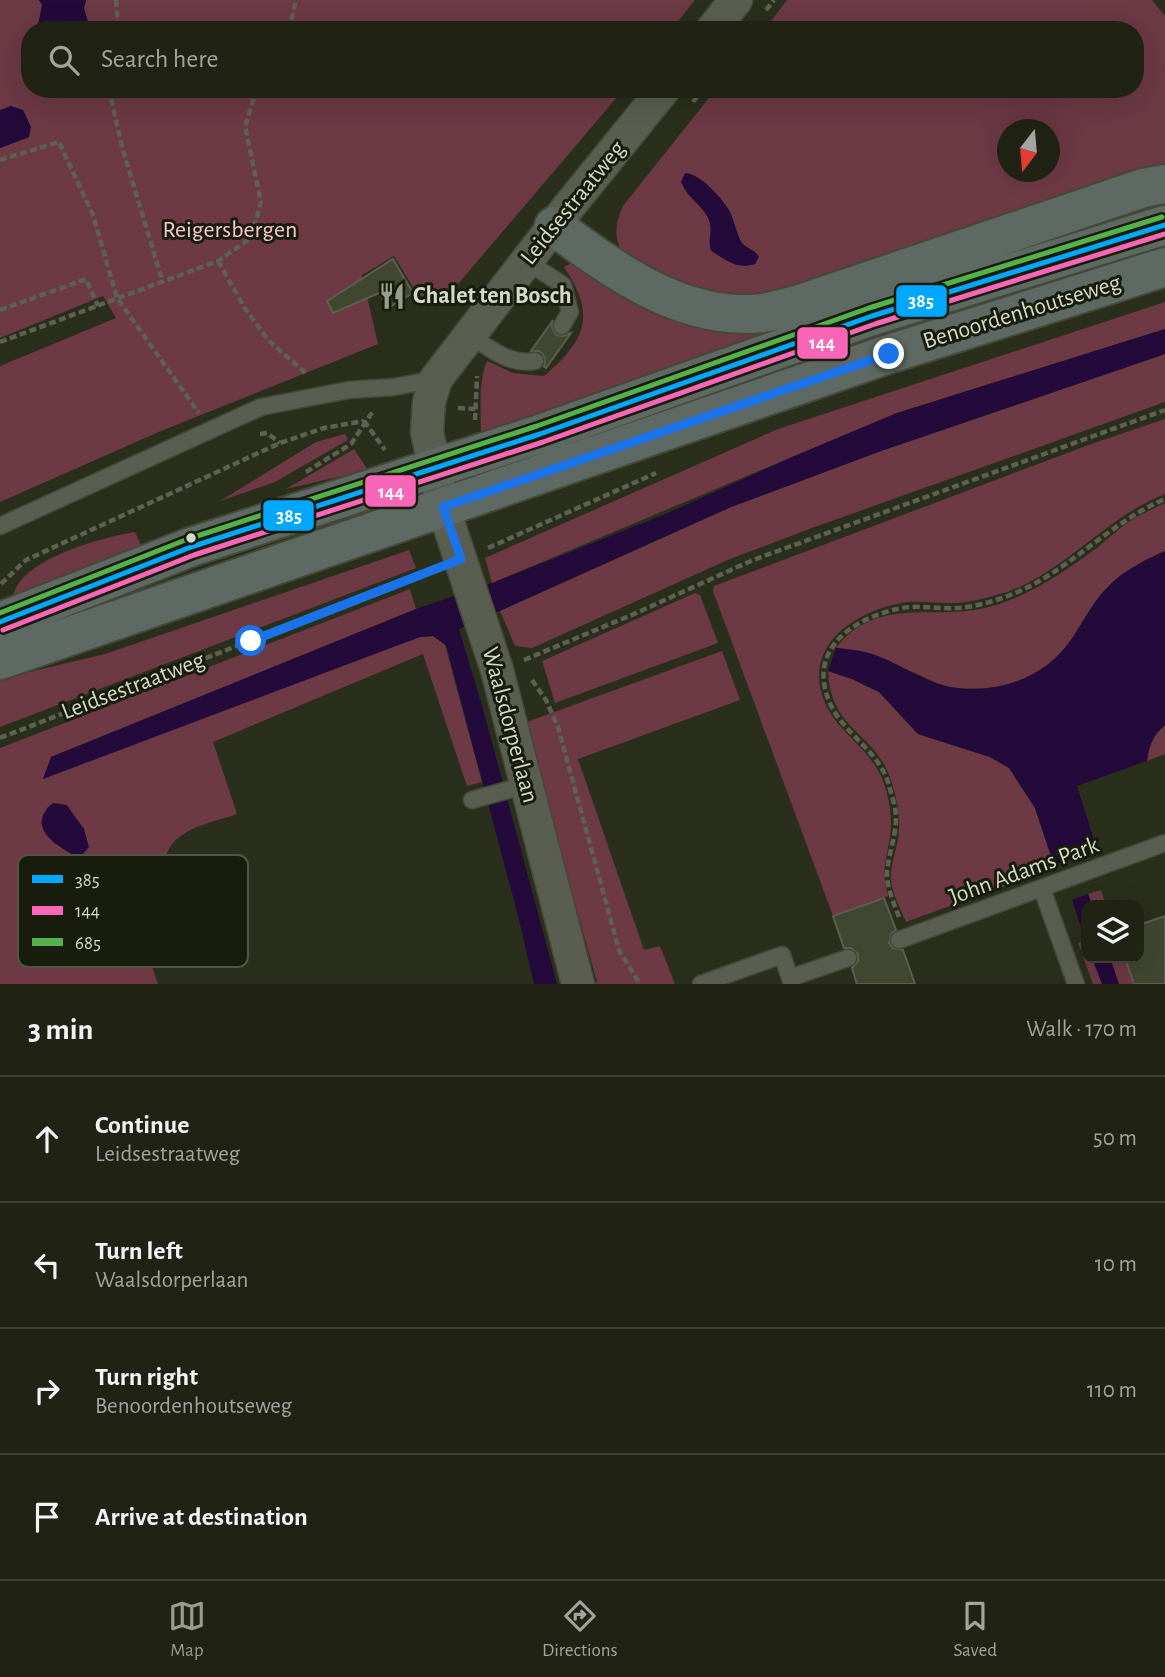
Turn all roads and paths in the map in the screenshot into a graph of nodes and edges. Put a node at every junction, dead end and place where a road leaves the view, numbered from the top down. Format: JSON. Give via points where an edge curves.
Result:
{"nodes":[{"id":1,"x":116,"y":0,"type":"edge"},
{"id":2,"x":296,"y":0,"type":"edge"},
{"id":3,"x":736,"y":0,"type":"edge"},
{"id":4,"x":117,"y":21,"type":"edge"},
{"id":5,"x":291,"y":21,"type":"edge"},
{"id":6,"x":719,"y":21,"type":"edge"},
{"id":7,"x":112,"y":98,"type":"edge"},
{"id":8,"x":254,"y":98,"type":"edge"},
{"id":9,"x":657,"y":98,"type":"edge"},
{"id":10,"x":0,"y":160,"type":"edge"},
{"id":11,"x":1165,"y":184,"type":"edge"},
{"id":12,"x":1165,"y":225,"type":"edge"},
{"id":13,"x":554,"y":226,"type":"junction"},
{"id":14,"x":218,"y":261,"type":"junction"},
{"id":15,"x":526,"y":261,"type":"junction"},
{"id":16,"x":1165,"y":267,"type":"edge"},
{"id":17,"x":163,"y":283,"type":"junction"},
{"id":18,"x":117,"y":298,"type":"junction"},
{"id":19,"x":98,"y":306,"type":"junction"},
{"id":20,"x":0,"y":310,"type":"edge"},
{"id":21,"x":562,"y":326,"type":"dead end"},
{"id":22,"x":470,"y":335,"type":"junction"},
{"id":23,"x":0,"y":342,"type":"edge"},
{"id":24,"x":535,"y":361,"type":"dead end"},
{"id":25,"x":312,"y":378,"type":"dead end"},
{"id":26,"x":436,"y":379,"type":"junction"},
{"id":27,"x":1165,"y":410,"type":"edge"},
{"id":28,"x":211,"y":431,"type":"junction"},
{"id":29,"x":435,"y":467,"type":"junction"},
{"id":30,"x":304,"y":473,"type":"dead end"},
{"id":31,"x":1165,"y":499,"type":"edge"},
{"id":32,"x":443,"y":507,"type":"junction"},
{"id":33,"x":0,"y":526,"type":"edge"},
{"id":34,"x":465,"y":570,"type":"junction"},
{"id":35,"x":0,"y":586,"type":"edge"},
{"id":36,"x":0,"y":622,"type":"edge"},
{"id":37,"x":0,"y":660,"type":"edge"},
{"id":38,"x":0,"y":738,"type":"edge"},
{"id":39,"x":522,"y":786,"type":"junction"},
{"id":40,"x":477,"y":799,"type":"dead end"},
{"id":41,"x":1165,"y":843,"type":"edge"},
{"id":42,"x":1042,"y":889,"type":"junction"},
{"id":43,"x":902,"y":939,"type":"joint"},
{"id":44,"x":848,"y":958,"type":"dead end"},
{"id":45,"x":791,"y":981,"type":"edge"},
{"id":46,"x":579,"y":984,"type":"edge"},
{"id":47,"x":640,"y":984,"type":"edge"},
{"id":48,"x":701,"y":984,"type":"edge"},
{"id":49,"x":1076,"y":984,"type":"edge"}],
"edges":[{"from":1,"to":4,"type":"path"},
{"from":2,"to":5,"type":"path"},
{"from":3,"to":6,"type":"street"},
{"from":7,"to":17,"type":"path"},
{"from":8,"to":14,"type":"path","via":[[245,126],[261,202],[251,238]]},
{"from":9,"to":13,"type":"street","name":"Leidsestraatweg"},
{"from":10,"to":18,"type":"path","via":[[59,142],[93,215]]},
{"from":11,"to":13,"type":"main road","via":[[763,313],[706,309],[639,285]]},
{"from":12,"to":29,"type":"main road","name":"Benoordenhoutseweg","via":[[872,316]]},
{"from":13,"to":15,"type":"street","name":"Leidsestraatweg"},
{"from":14,"to":17,"type":"path"},
{"from":14,"to":25,"type":"path","via":[[268,340]]},
{"from":15,"to":21,"type":"lane","via":[[563,285],[570,312]]},
{"from":15,"to":22,"type":"street","name":"Leidsestraatweg"},
{"from":16,"to":32,"type":"main road","name":"Benoordenhoutseweg","via":[[889,354]]},
{"from":17,"to":18,"type":"path"},
{"from":18,"to":19,"type":"path"},
{"from":18,"to":28,"type":"path"},
{"from":19,"to":20,"type":"path","via":[[86,279]]},
{"from":19,"to":23,"type":"path"},
{"from":22,"to":24,"type":"lane","via":[[499,353],[524,363]]},
{"from":22,"to":26,"type":"street","name":"Leidsestraatweg"},
{"from":26,"to":28,"type":"lane","via":[[261,407]]},
{"from":26,"to":29,"type":"street","name":"Leidsestraatweg","via":[[427,432]]},
{"from":27,"to":47,"type":"path","via":[[753,560],[519,662],[546,700],[558,727],[620,950]]},
{"from":28,"to":33,"type":"lane"},
{"from":29,"to":32,"type":"street","name":"Waalsdorperlaan"},
{"from":29,"to":36,"type":"main road","via":[[191,547]]},
{"from":30,"to":35,"type":"path","via":[[351,444],[364,421],[280,443],[26,561]]},
{"from":31,"to":43,"type":"path","via":[[1129,517],[1085,552],[1022,590],[955,608],[902,608],[866,619],[831,646],[824,676],[829,701],[877,762],[892,799],[896,818],[887,878]]},
{"from":32,"to":34,"type":"street","name":"Waalsdorperlaan"},
{"from":32,"to":37,"type":"main road"},
{"from":34,"to":38,"type":"path","name":"Leidsestraatweg"},
{"from":34,"to":39,"type":"street","name":"Waalsdorperlaan"},
{"from":39,"to":40,"type":"lane"},
{"from":39,"to":46,"type":"street","name":"Waalsdorperlaan"},
{"from":41,"to":42,"type":"lane","name":"John Adams Park"},
{"from":42,"to":43,"type":"lane","name":"John Adams Park"},
{"from":42,"to":49,"type":"lane"},
{"from":44,"to":45,"type":"lane"},
{"from":45,"to":48,"type":"lane","via":[[782,955]]}]}
